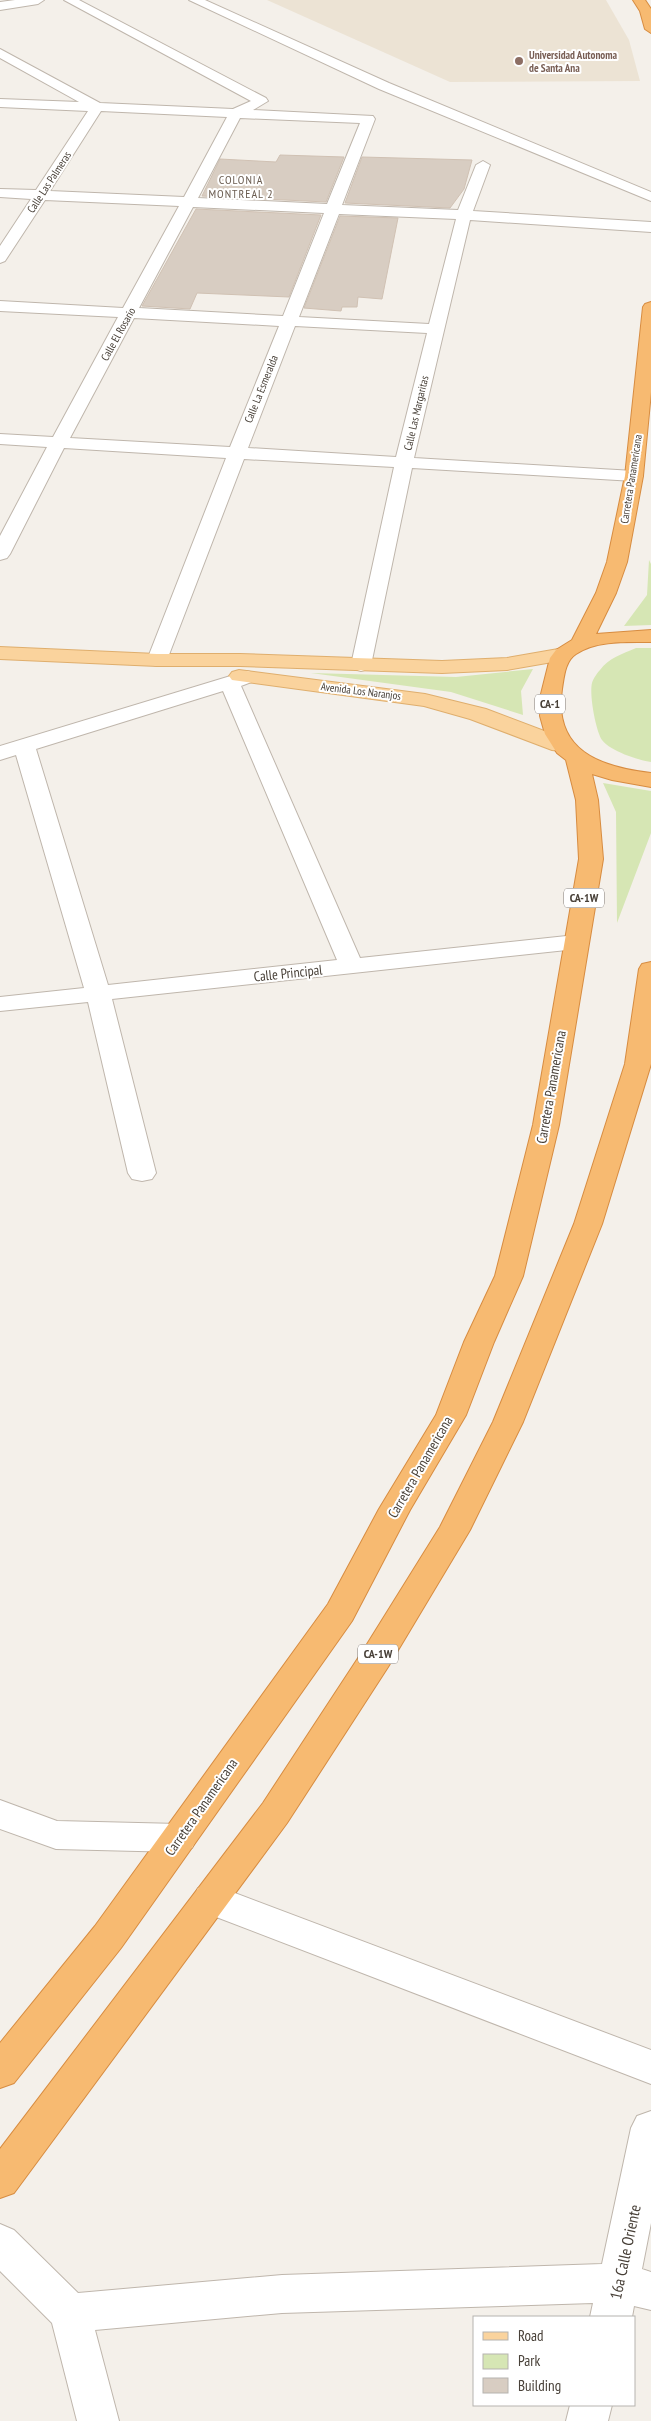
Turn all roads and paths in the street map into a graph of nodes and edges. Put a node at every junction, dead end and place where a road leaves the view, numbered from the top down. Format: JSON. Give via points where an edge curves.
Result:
{"nodes":[{"id":1,"x":38,"y":0,"type":"edge"},
{"id":2,"x":70,"y":0,"type":"edge"},
{"id":3,"x":195,"y":0,"type":"edge"},
{"id":4,"x":639,"y":0,"type":"edge"},
{"id":5,"x":0,"y":6,"type":"edge"},
{"id":6,"x":651,"y":29,"type":"edge"},
{"id":7,"x":2,"y":56,"type":"edge"},
{"id":8,"x":0,"y":103,"type":"edge"},
{"id":9,"x":97,"y":107,"type":"junction"},
{"id":10,"x":236,"y":113,"type":"junction"},
{"id":11,"x":483,"y":165,"type":"dead end"},
{"id":12,"x":0,"y":193,"type":"edge"},
{"id":13,"x":41,"y":194,"type":"junction"},
{"id":14,"x":651,"y":197,"type":"edge"},
{"id":15,"x":189,"y":202,"type":"junction"},
{"id":16,"x":333,"y":208,"type":"junction"},
{"id":17,"x":464,"y":215,"type":"junction"},
{"id":18,"x":651,"y":227,"type":"edge"},
{"id":19,"x":0,"y":258,"type":"edge"},
{"id":20,"x":0,"y":306,"type":"edge"},
{"id":21,"x":651,"y":307,"type":"edge"},
{"id":22,"x":130,"y":313,"type":"junction"},
{"id":23,"x":290,"y":321,"type":"junction"},
{"id":24,"x":436,"y":329,"type":"junction"},
{"id":25,"x":0,"y":439,"type":"edge"},
{"id":26,"x":58,"y":442,"type":"junction"},
{"id":27,"x":235,"y":452,"type":"junction"},
{"id":28,"x":404,"y":462,"type":"junction"},
{"id":29,"x":634,"y":476,"type":"junction"},
{"id":30,"x":0,"y":554,"type":"edge"},
{"id":31,"x":651,"y":636,"type":"edge"},
{"id":32,"x":572,"y":648,"type":"junction"},
{"id":33,"x":0,"y":653,"type":"edge"},
{"id":34,"x":157,"y":660,"type":"junction"},
{"id":35,"x":361,"y":665,"type":"junction"},
{"id":36,"x":239,"y":680,"type":"junction"},
{"id":37,"x":24,"y":746,"type":"junction"},
{"id":38,"x":0,"y":752,"type":"edge"},
{"id":39,"x":569,"y":752,"type":"junction"},
{"id":40,"x":651,"y":780,"type":"edge"},
{"id":41,"x":576,"y":942,"type":"junction"},
{"id":42,"x":352,"y":966,"type":"junction"},
{"id":43,"x":651,"y":969,"type":"edge"},
{"id":44,"x":98,"y":994,"type":"junction"},
{"id":45,"x":0,"y":1004,"type":"edge"},
{"id":46,"x":647,"y":1007,"type":"edge"},
{"id":47,"x":142,"y":1173,"type":"dead end"},
{"id":48,"x":0,"y":1814,"type":"edge"},
{"id":49,"x":179,"y":1838,"type":"junction"},
{"id":50,"x":211,"y":1899,"type":"junction"},
{"id":51,"x":651,"y":2067,"type":"edge"},
{"id":52,"x":0,"y":2071,"type":"edge"},
{"id":53,"x":651,"y":2128,"type":"edge"},
{"id":54,"x":0,"y":2180,"type":"edge"},
{"id":55,"x":0,"y":2243,"type":"edge"},
{"id":56,"x":627,"y":2297,"type":"edge"},
{"id":57,"x":70,"y":2313,"type":"junction"},
{"id":58,"x":591,"y":2406,"type":"edge"},
{"id":59,"x":98,"y":2421,"type":"edge"},
{"id":60,"x":587,"y":2421,"type":"edge"}],
"edges":[{"from":1,"to":5,"type":"street"},
{"from":2,"to":10,"type":"street","via":[[261,101]]},
{"from":3,"to":14,"type":"street","via":[[384,86]]},
{"from":4,"to":6,"type":"highway"},
{"from":7,"to":9,"type":"street"},
{"from":8,"to":9,"type":"street"},
{"from":9,"to":10,"type":"street"},
{"from":9,"to":13,"type":"street","name":"Calle Las Palmeras"},
{"from":10,"to":15,"type":"street","name":"Calle El Rosario"},
{"from":10,"to":16,"type":"street","name":"Calle La Esmeralda","via":[[368,119]]},
{"from":11,"to":17,"type":"street","name":"Calle Las Margaritas"},
{"from":12,"to":13,"type":"street"},
{"from":13,"to":15,"type":"street"},
{"from":13,"to":19,"type":"street","name":"Calle Las Palmeras"},
{"from":15,"to":16,"type":"street"},
{"from":15,"to":22,"type":"street","name":"Calle El Rosario"},
{"from":16,"to":17,"type":"street"},
{"from":16,"to":23,"type":"street","name":"Calle La Esmeralda"},
{"from":17,"to":18,"type":"street"},
{"from":17,"to":24,"type":"street","name":"Calle Las Margaritas"},
{"from":20,"to":22,"type":"street"},
{"from":21,"to":29,"type":"highway","name":"Carretera Panamericana"},
{"from":22,"to":23,"type":"street"},
{"from":22,"to":26,"type":"street","name":"Calle El Rosario"},
{"from":23,"to":24,"type":"street"},
{"from":23,"to":27,"type":"street","name":"Calle La Esmeralda"},
{"from":24,"to":28,"type":"street","name":"Calle Las Margaritas"},
{"from":25,"to":26,"type":"street"},
{"from":26,"to":27,"type":"street"},
{"from":26,"to":30,"type":"street","name":"Calle El Rosario"},
{"from":27,"to":28,"type":"street"},
{"from":27,"to":34,"type":"street","name":"Calle La Esmeralda"},
{"from":28,"to":29,"type":"street"},
{"from":28,"to":35,"type":"street","name":"Calle Las Margaritas"},
{"from":29,"to":32,"type":"highway","name":"Carretera Panamericana","via":[[617,562],[606,593]]},
{"from":31,"to":32,"type":"highway","via":[[618,637]]},
{"from":32,"to":35,"type":"main road","name":"Avenida Los Naranjos","via":[[507,664]]},
{"from":32,"to":39,"type":"highway","number":"CA-1","via":[[553,681],[550,706],[551,726]]},
{"from":33,"to":34,"type":"main road","name":"Avenida Los Naranjos"},
{"from":34,"to":35,"type":"main road","name":"Avenida Los Naranjos"},
{"from":34,"to":36,"type":"main road","name":"Avenida Los Naranjos"},
{"from":36,"to":37,"type":"street"},
{"from":36,"to":39,"type":"main road","name":"Avenida Los Naranjos","via":[[425,700],[478,714]]},
{"from":36,"to":42,"type":"street"},
{"from":37,"to":38,"type":"street"},
{"from":37,"to":44,"type":"street"},
{"from":39,"to":40,"type":"highway","via":[[616,774]]},
{"from":39,"to":41,"type":"highway","name":"Carretera Panamericana","number":"CA-1W","via":[[587,800],[590,859]]},
{"from":41,"to":42,"type":"street","name":"Calle Principal"},
{"from":41,"to":49,"type":"highway","name":"Carretera Panamericana","number":"CA-1W","via":[[546,1125],[509,1276],[451,1415],[395,1509],[340,1612]]},
{"from":42,"to":44,"type":"street","name":"Calle Principal"},
{"from":43,"to":46,"type":"highway","number":"CA-1W"},
{"from":44,"to":45,"type":"street","name":"Calle Principal"},
{"from":44,"to":47,"type":"street"},
{"from":46,"to":50,"type":"highway","number":"CA-1W","via":[[638,1064],[588,1224],[508,1422],[454,1530],[376,1658],[275,1814]]},
{"from":48,"to":49,"type":"street","via":[[56,1835]]},
{"from":49,"to":52,"type":"highway","name":"Carretera Panamericana","number":"CA-1W","via":[[108,1937]]},
{"from":50,"to":51,"type":"street"},
{"from":50,"to":54,"type":"highway","number":"CA-1W"},
{"from":53,"to":56,"type":"street","name":"16a Calle Oriente"},
{"from":55,"to":57,"type":"street"},
{"from":56,"to":57,"type":"street","via":[[282,2294]]},
{"from":57,"to":59,"type":"street"},
{"from":58,"to":60,"type":"street"}]}
